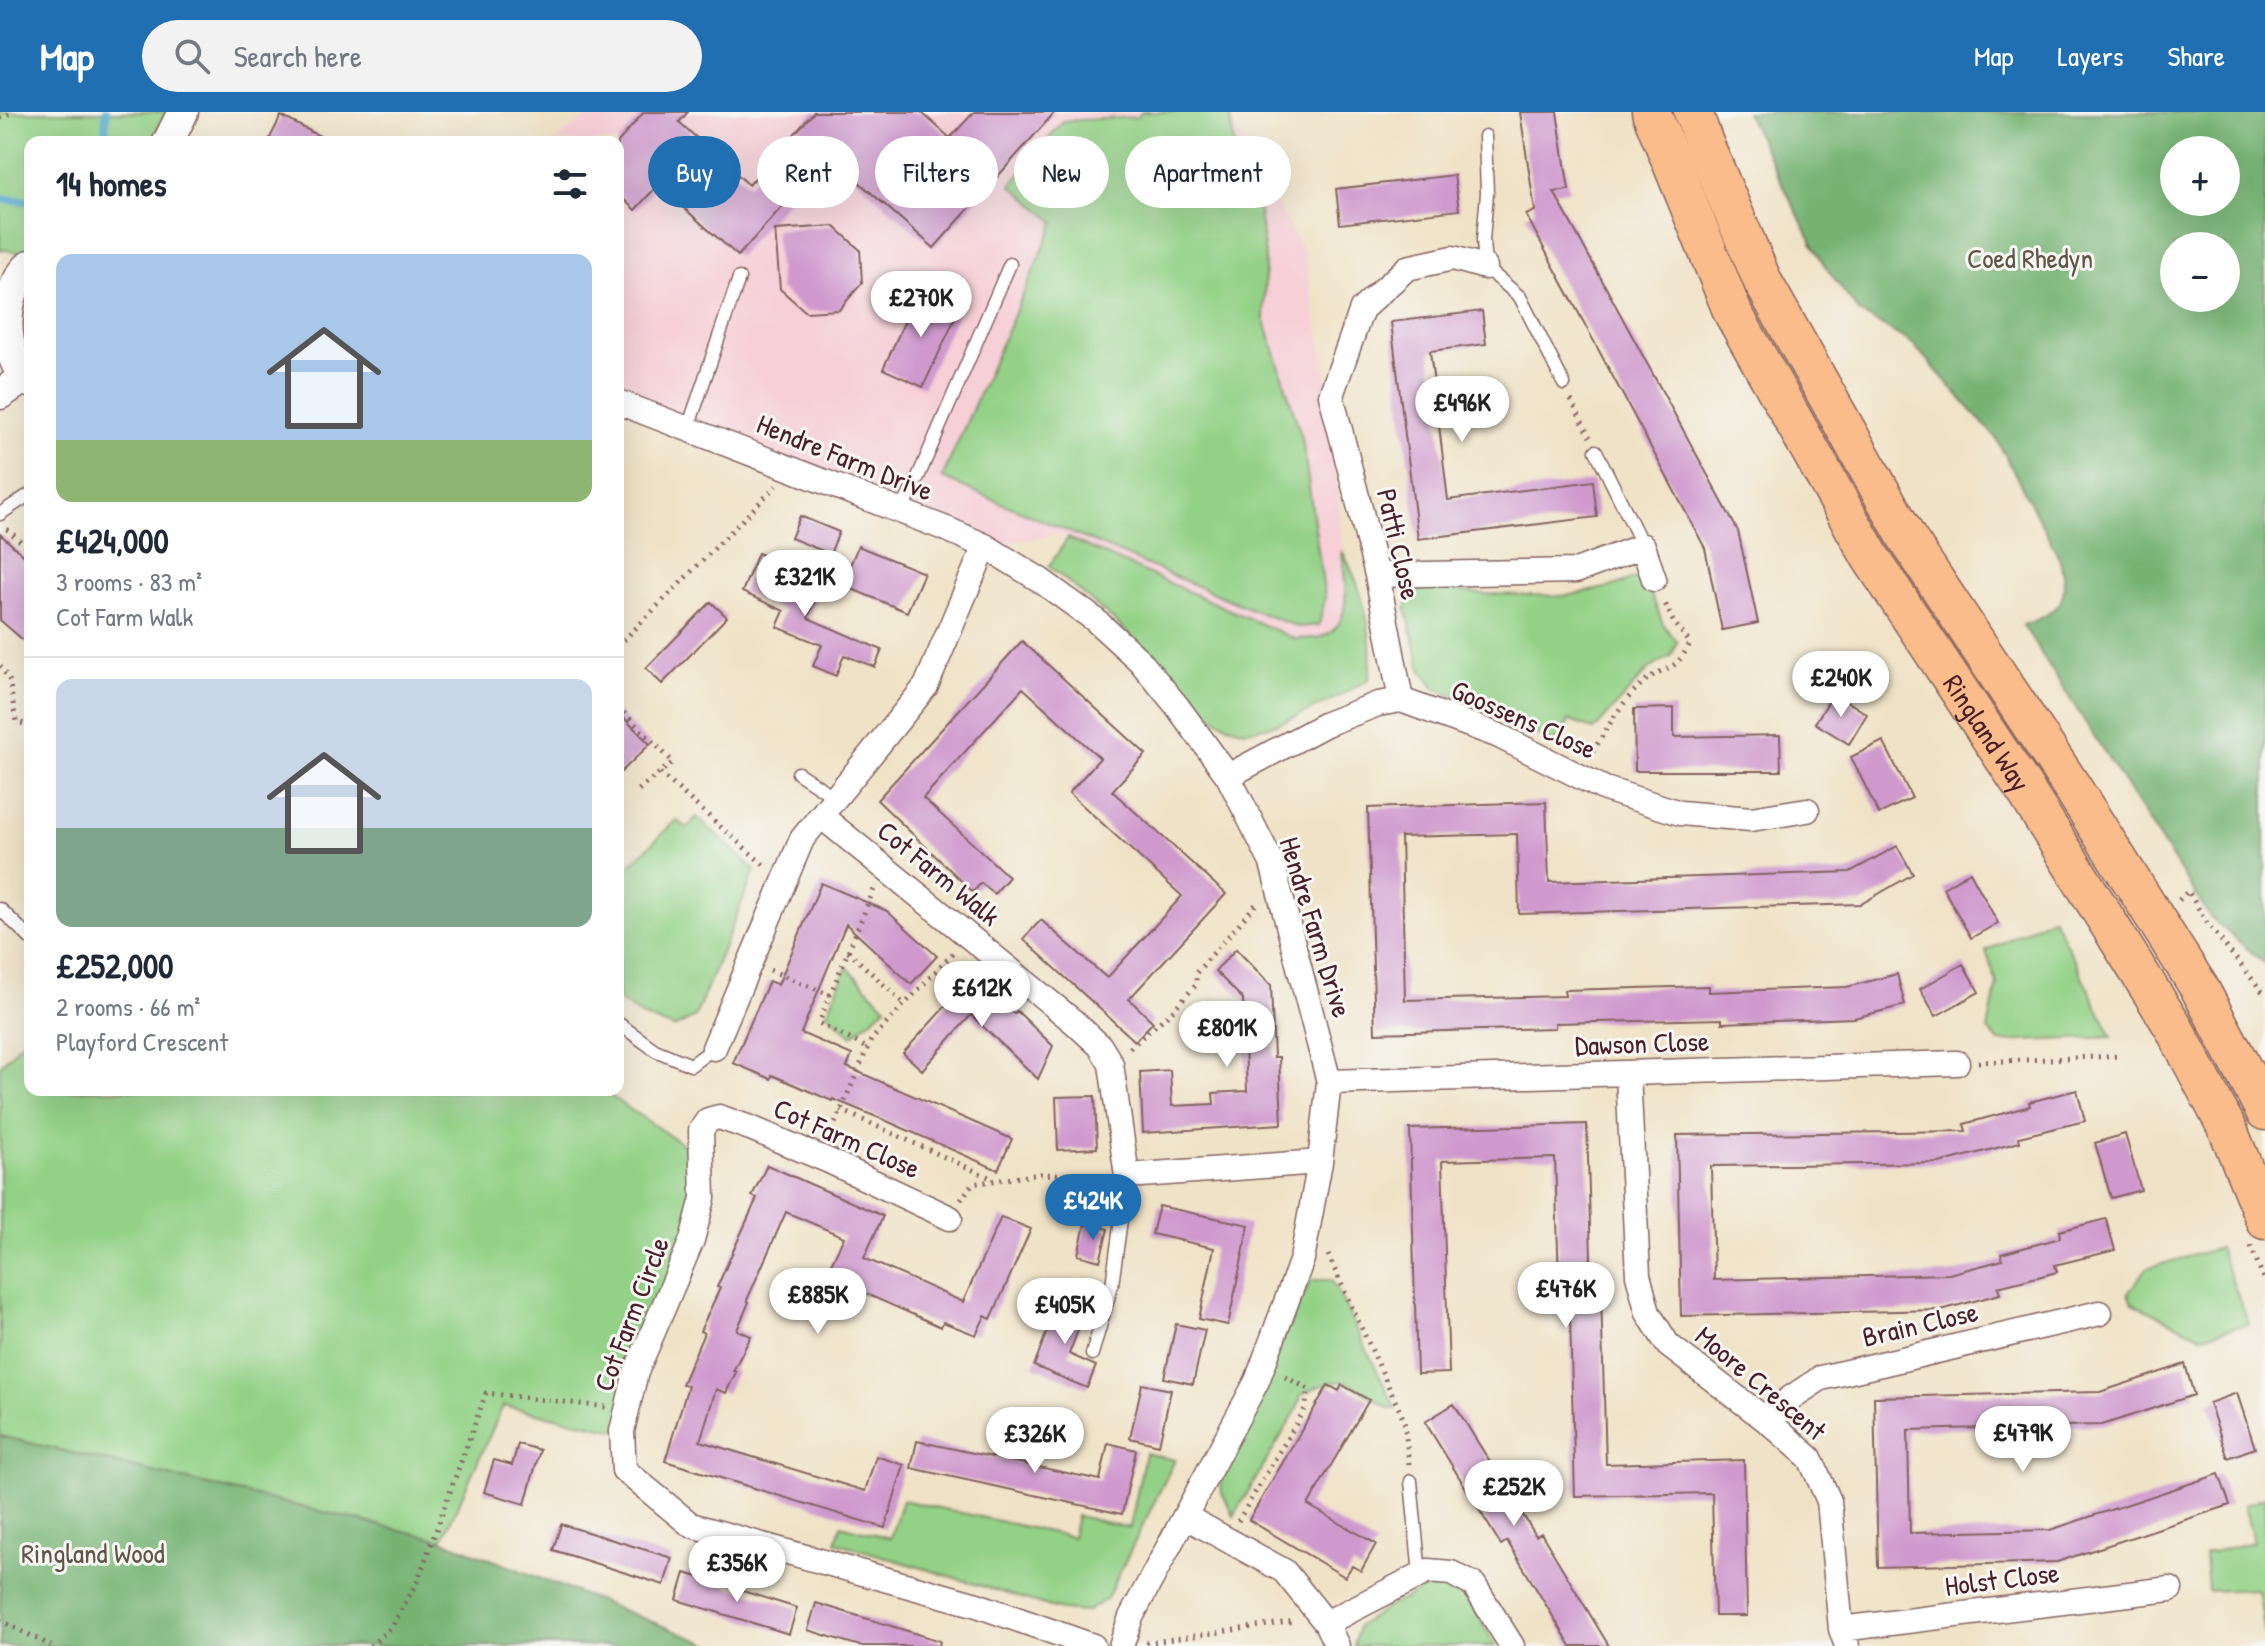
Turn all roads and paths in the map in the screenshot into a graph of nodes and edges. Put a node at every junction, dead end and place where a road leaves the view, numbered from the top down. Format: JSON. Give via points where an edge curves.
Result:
{"nodes":[{"id":1,"x":14,"y":112,"type":"edge"},
{"id":2,"x":183,"y":112,"type":"edge"},
{"id":3,"x":1651,"y":112,"type":"edge"},
{"id":4,"x":1693,"y":112,"type":"edge"},
{"id":5,"x":0,"y":118,"type":"edge"},
{"id":6,"x":171,"y":136,"type":"edge"},
{"id":7,"x":1485,"y":136,"type":"dead end"},
{"id":8,"x":1010,"y":264,"type":"dead end"},
{"id":9,"x":1485,"y":267,"type":"junction"},
{"id":10,"x":14,"y":276,"type":"edge"},
{"id":11,"x":739,"y":278,"type":"dead end"},
{"id":12,"x":1564,"y":384,"type":"joint"},
{"id":13,"x":18,"y":385,"type":"edge"},
{"id":14,"x":624,"y":404,"type":"edge"},
{"id":15,"x":688,"y":428,"type":"junction"},
{"id":16,"x":1596,"y":451,"type":"joint"},
{"id":17,"x":794,"y":469,"type":"junction"},
{"id":18,"x":24,"y":498,"type":"edge"},
{"id":19,"x":901,"y":511,"type":"junction"},
{"id":20,"x":2,"y":514,"type":"edge"},
{"id":21,"x":24,"y":544,"type":"edge"},
{"id":22,"x":985,"y":546,"type":"junction"},
{"id":23,"x":1643,"y":546,"type":"junction"},
{"id":24,"x":1377,"y":575,"type":"junction"},
{"id":25,"x":1654,"y":579,"type":"joint"},
{"id":26,"x":624,"y":640,"type":"edge"},
{"id":27,"x":0,"y":666,"type":"edge"},
{"id":28,"x":1401,"y":700,"type":"junction"},
{"id":29,"x":624,"y":713,"type":"edge"},
{"id":30,"x":24,"y":724,"type":"edge"},
{"id":31,"x":660,"y":773,"type":"junction"},
{"id":32,"x":798,"y":773,"type":"dead end"},
{"id":33,"x":1228,"y":776,"type":"junction"},
{"id":34,"x":1578,"y":776,"type":"junction"},
{"id":35,"x":636,"y":792,"type":"dead end"},
{"id":36,"x":828,"y":807,"type":"junction"},
{"id":37,"x":1807,"y":810,"type":"dead end"},
{"id":38,"x":883,"y":867,"type":"junction"},
{"id":39,"x":1276,"y":881,"type":"junction"},
{"id":40,"x":784,"y":882,"type":"junction"},
{"id":41,"x":0,"y":909,"type":"edge"},
{"id":42,"x":2186,"y":914,"type":"dead end"},
{"id":43,"x":24,"y":932,"type":"edge"},
{"id":44,"x":969,"y":936,"type":"junction"},
{"id":45,"x":848,"y":951,"type":"junction"},
{"id":46,"x":751,"y":962,"type":"junction"},
{"id":47,"x":830,"y":995,"type":"junction"},
{"id":48,"x":2265,"y":995,"type":"edge"},
{"id":49,"x":904,"y":1004,"type":"junction"},
{"id":50,"x":624,"y":1027,"type":"edge"},
{"id":51,"x":714,"y":1048,"type":"joint"},
{"id":52,"x":867,"y":1048,"type":"junction"},
{"id":53,"x":2119,"y":1056,"type":"dead end"},
{"id":54,"x":1957,"y":1063,"type":"joint"},
{"id":55,"x":1111,"y":1064,"type":"junction"},
{"id":56,"x":1628,"y":1074,"type":"junction"},
{"id":57,"x":1329,"y":1082,"type":"junction"},
{"id":58,"x":841,"y":1110,"type":"junction"},
{"id":59,"x":2265,"y":1111,"type":"edge"},
{"id":60,"x":719,"y":1117,"type":"joint"},
{"id":61,"x":821,"y":1158,"type":"junction"},
{"id":62,"x":1320,"y":1162,"type":"junction"},
{"id":63,"x":1127,"y":1176,"type":"junction"},
{"id":64,"x":995,"y":1180,"type":"junction"},
{"id":65,"x":1310,"y":1216,"type":"junction"},
{"id":66,"x":950,"y":1218,"type":"joint"},
{"id":67,"x":2265,"y":1220,"type":"edge"},
{"id":68,"x":2100,"y":1313,"type":"dead end"},
{"id":69,"x":1092,"y":1354,"type":"dead end"},
{"id":70,"x":1262,"y":1367,"type":"junction"},
{"id":71,"x":627,"y":1409,"type":"junction"},
{"id":72,"x":1770,"y":1423,"type":"junction"},
{"id":73,"x":1411,"y":1481,"type":"joint"},
{"id":74,"x":1186,"y":1517,"type":"junction"},
{"id":75,"x":1227,"y":1540,"type":"junction"},
{"id":76,"x":1420,"y":1575,"type":"junction"},
{"id":77,"x":2170,"y":1589,"type":"dead end"},
{"id":78,"x":0,"y":1620,"type":"edge"},
{"id":79,"x":1324,"y":1620,"type":"junction"},
{"id":80,"x":1844,"y":1638,"type":"edge"},
{"id":81,"x":1131,"y":1645,"type":"edge"},
{"id":82,"x":51,"y":1646,"type":"edge"},
{"id":83,"x":370,"y":1646,"type":"edge"},
{"id":84,"x":1093,"y":1646,"type":"edge"},
{"id":85,"x":1337,"y":1646,"type":"edge"},
{"id":86,"x":1512,"y":1646,"type":"edge"}],
"edges":[{"from":1,"to":5,"type":"path"},
{"from":2,"to":6,"type":"street"},
{"from":3,"to":67,"type":"main road","name":"Ringland Way","via":[[1733,313],[1871,558],[2174,1028],[2228,1130]]},
{"from":4,"to":59,"type":"main road","name":"Ringland Way","via":[[1763,282],[1907,538],[2191,975]]},
{"from":7,"to":9,"type":"lane"},
{"from":8,"to":19,"type":"lane"},
{"from":9,"to":12,"type":"lane","via":[[1520,297]]},
{"from":9,"to":24,"type":"street","name":"Patti Close","via":[[1453,258],[1407,268],[1362,309],[1341,366],[1331,395]]},
{"from":10,"to":13,"type":"street","via":[[1,323]]},
{"from":11,"to":15,"type":"lane"},
{"from":12,"to":16,"type":"path"},
{"from":14,"to":15,"type":"street","name":"Hendre Farm Drive"},
{"from":15,"to":17,"type":"street","name":"Hendre Farm Drive"},
{"from":16,"to":23,"type":"lane"},
{"from":17,"to":19,"type":"street","name":"Hendre Farm Drive"},
{"from":17,"to":26,"type":"path"},
{"from":18,"to":20,"type":"lane"},
{"from":19,"to":22,"type":"street","name":"Hendre Farm Drive"},
{"from":20,"to":21,"type":"path","via":[[2,524]]},
{"from":22,"to":33,"type":"street","name":"Hendre Farm Drive","via":[[1094,619],[1140,661]]},
{"from":22,"to":36,"type":"street","via":[[926,686]]},
{"from":23,"to":24,"type":"street","via":[[1576,571]]},
{"from":23,"to":25,"type":"street"},
{"from":24,"to":28,"type":"street","name":"Patti Close"},
{"from":25,"to":34,"type":"path","via":[[1673,621],[1690,643],[1680,662],[1644,682],[1614,717]]},
{"from":27,"to":30,"type":"path","via":[[9,679],[16,721]]},
{"from":28,"to":33,"type":"street","via":[[1326,724]]},
{"from":28,"to":34,"type":"street","name":"Goossens Close","via":[[1497,735]]},
{"from":29,"to":31,"type":"path","via":[[673,762]]},
{"from":31,"to":35,"type":"path"},
{"from":31,"to":40,"type":"path"},
{"from":32,"to":36,"type":"lane"},
{"from":33,"to":39,"type":"street","name":"Hendre Farm Drive"},
{"from":34,"to":37,"type":"street","name":"Goossens Close","via":[[1680,813],[1751,819]]},
{"from":36,"to":38,"type":"street","name":"Cot Farm Walk"},
{"from":36,"to":40,"type":"street","via":[[802,839]]},
{"from":38,"to":44,"type":"street","name":"Cot Farm Walk"},
{"from":38,"to":45,"type":"path"},
{"from":39,"to":55,"type":"path","via":[[1196,973],[1196,985]]},
{"from":39,"to":57,"type":"street","name":"Hendre Farm Drive"},
{"from":40,"to":46,"type":"street"},
{"from":41,"to":43,"type":"lane"},
{"from":42,"to":48,"type":"path","via":[[2178,900],[2188,891]]},
{"from":44,"to":49,"type":"path"},
{"from":44,"to":55,"type":"street","name":"Cot Farm Walk","via":[[1074,1022]]},
{"from":45,"to":47,"type":"path"},
{"from":45,"to":49,"type":"path"},
{"from":46,"to":47,"type":"path"},
{"from":46,"to":51,"type":"street"},
{"from":47,"to":52,"type":"path","via":[[819,1023]]},
{"from":49,"to":52,"type":"path"},
{"from":50,"to":51,"type":"lane","via":[[655,1050],[691,1065]]},
{"from":52,"to":58,"type":"path"},
{"from":53,"to":54,"type":"path"},
{"from":54,"to":56,"type":"street","name":"Dawson Close"},
{"from":55,"to":63,"type":"street"},
{"from":56,"to":57,"type":"street","name":"Dawson Close"},
{"from":56,"to":72,"type":"street","name":"Moore Crescent","via":[[1638,1275],[1648,1313],[1668,1345]]},
{"from":57,"to":62,"type":"street","name":"Hendre Farm Drive"},
{"from":58,"to":61,"type":"path"},
{"from":58,"to":64,"type":"path"},
{"from":60,"to":61,"type":"street","name":"Cot Farm Close"},
{"from":60,"to":71,"type":"street","name":"Cot Farm Circle","via":[[708,1120],[701,1130],[703,1198],[692,1240],[636,1372]]},
{"from":61,"to":66,"type":"street","name":"Cot Farm Close"},
{"from":62,"to":63,"type":"street"},
{"from":62,"to":65,"type":"street","name":"Hendre Farm Drive"},
{"from":63,"to":64,"type":"path","via":[[1040,1174]]},
{"from":63,"to":69,"type":"lane","via":[[1112,1285]]},
{"from":64,"to":66,"type":"path","via":[[972,1184]]},
{"from":65,"to":70,"type":"street","name":"Hendre Farm Drive","via":[[1302,1259]]},
{"from":65,"to":73,"type":"path","via":[[1404,1420]]},
{"from":68,"to":72,"type":"street","name":"Brain Close","via":[[1821,1378],[1789,1399]]},
{"from":70,"to":74,"type":"street","name":"Hendre Farm Drive"},
{"from":70,"to":75,"type":"path","via":[[1309,1389],[1305,1409]]},
{"from":71,"to":83,"type":"path","via":[[486,1393],[418,1580],[392,1627]]},
{"from":71,"to":84,"type":"street","name":"Cot Farm Circle","via":[[624,1470],[691,1525],[977,1605]]},
{"from":72,"to":80,"type":"street","name":"Moore Crescent","via":[[1810,1458],[1829,1501]]},
{"from":73,"to":76,"type":"lane"},
{"from":74,"to":75,"type":"street"},
{"from":74,"to":81,"type":"street","name":"Hendre Farm Drive","via":[[1131,1617]]},
{"from":75,"to":79,"type":"street","via":[[1284,1571]]},
{"from":76,"to":79,"type":"street"},
{"from":76,"to":86,"type":"street","via":[[1451,1573],[1474,1585]]},
{"from":77,"to":80,"type":"street","name":"Holst Close"},
{"from":78,"to":82,"type":"path"},
{"from":79,"to":81,"type":"path"},
{"from":79,"to":85,"type":"street"}]}
